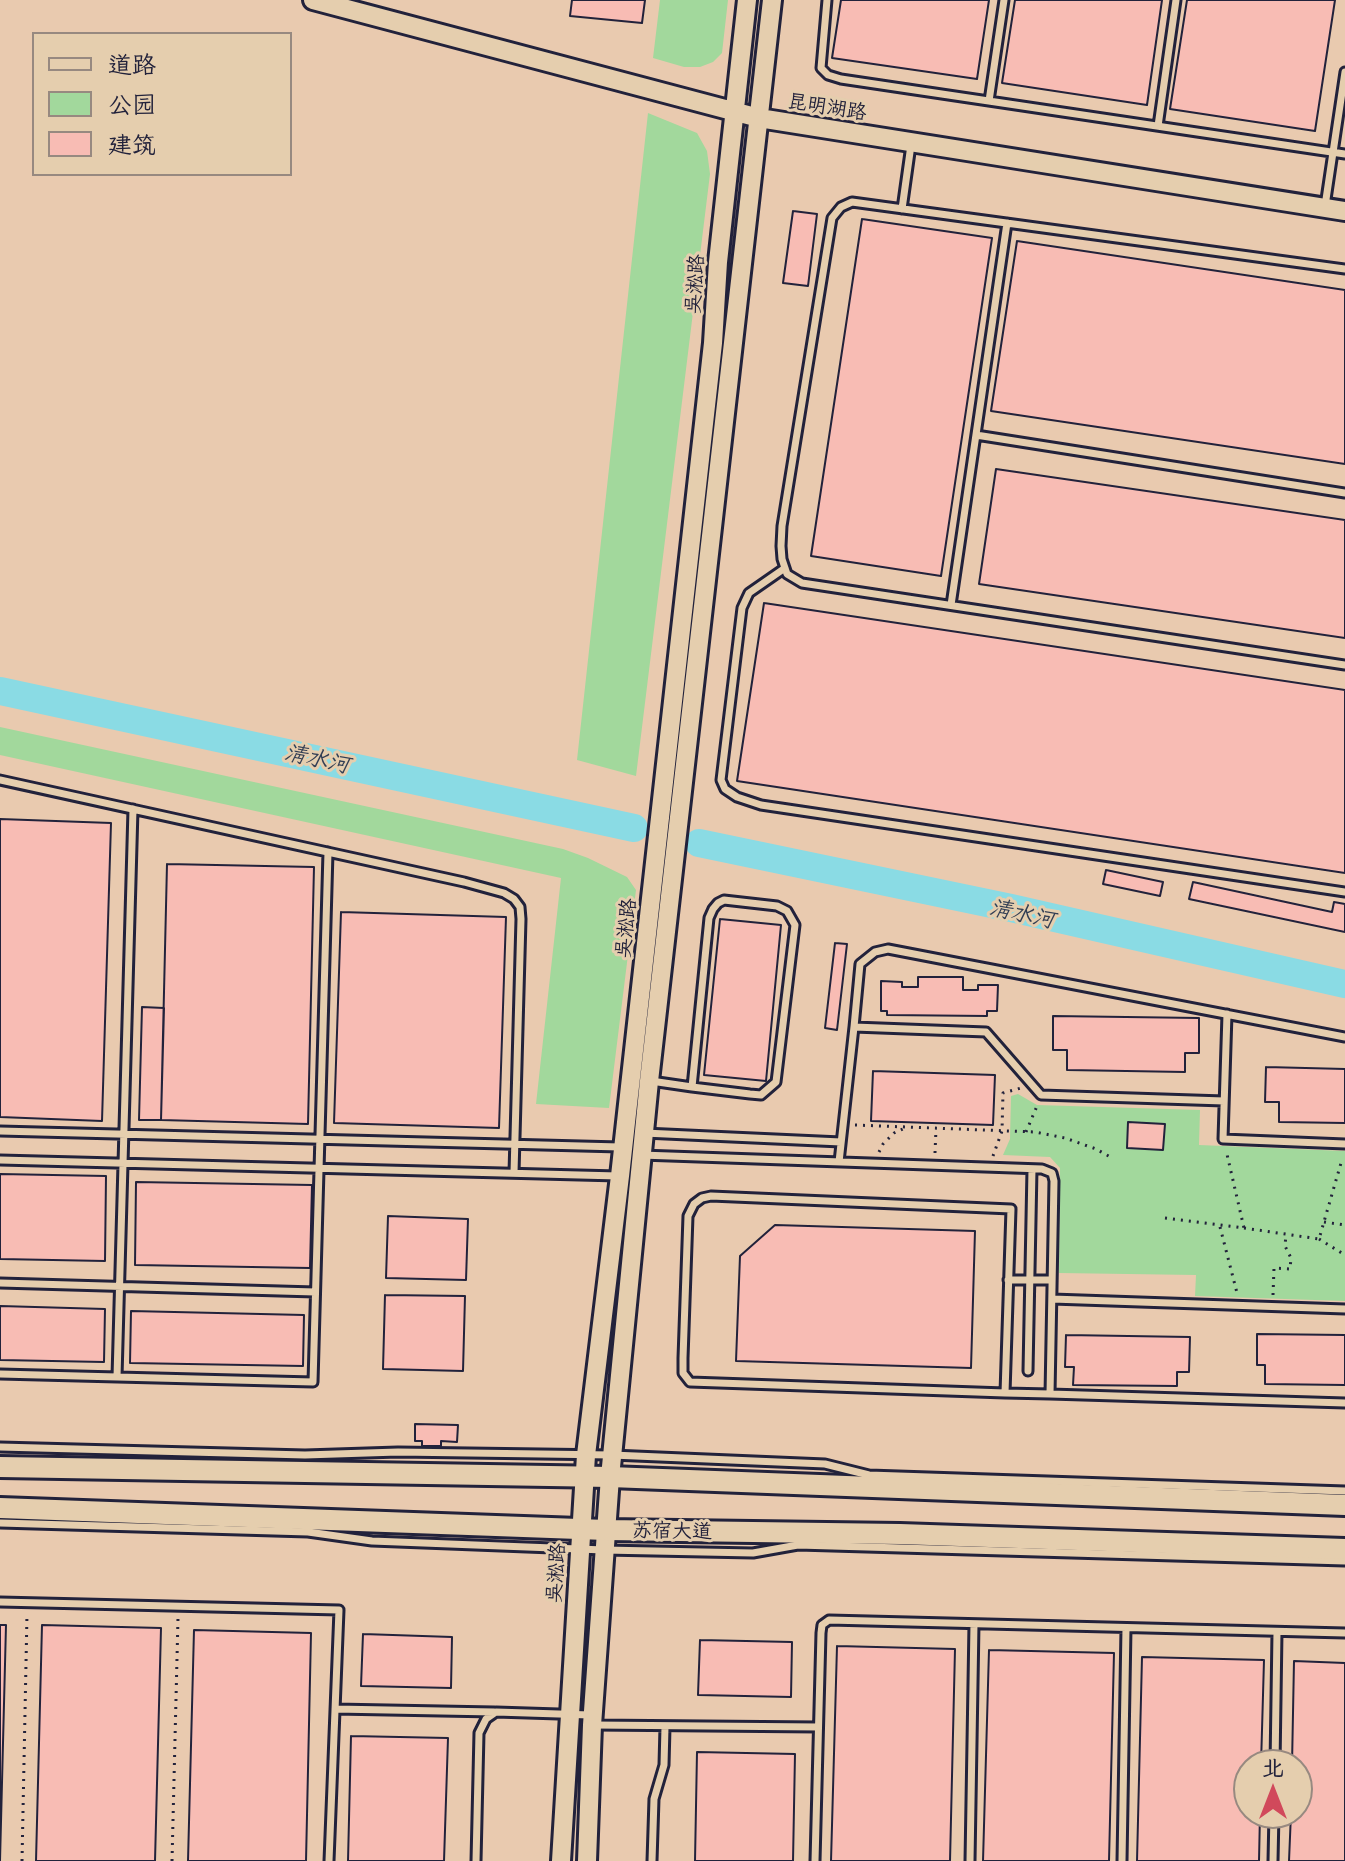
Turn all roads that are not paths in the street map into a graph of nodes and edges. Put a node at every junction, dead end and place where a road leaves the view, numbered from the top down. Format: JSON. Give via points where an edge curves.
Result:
{"nodes":[{"id":1,"x":313,"y":0,"type":"edge"},
{"id":2,"x":747,"y":0,"type":"edge"},
{"id":3,"x":772,"y":0,"type":"edge"},
{"id":4,"x":827,"y":0,"type":"edge"},
{"id":5,"x":1004,"y":0,"type":"edge"},
{"id":6,"x":1176,"y":0,"type":"edge"},
{"id":7,"x":1345,"y":72,"type":"edge"},
{"id":8,"x":989,"y":101,"type":"junction"},
{"id":9,"x":735,"y":111,"type":"junction"},
{"id":10,"x":759,"y":118,"type":"junction"},
{"id":11,"x":1158,"y":126,"type":"junction"},
{"id":12,"x":911,"y":142,"type":"junction"},
{"id":13,"x":1333,"y":152,"type":"junction"},
{"id":14,"x":1345,"y":154,"type":"edge"},
{"id":15,"x":902,"y":209,"type":"junction"},
{"id":16,"x":1324,"y":209,"type":"junction"},
{"id":17,"x":1345,"y":211,"type":"edge"},
{"id":18,"x":1007,"y":223,"type":"junction"},
{"id":19,"x":1345,"y":269,"type":"edge"},
{"id":20,"x":976,"y":435,"type":"junction"},
{"id":21,"x":1345,"y":493,"type":"edge"},
{"id":22,"x":785,"y":568,"type":"junction"},
{"id":23,"x":951,"y":605,"type":"junction"},
{"id":24,"x":1345,"y":665,"type":"edge"},
{"id":25,"x":0,"y":780,"type":"edge"},
{"id":26,"x":133,"y":809,"type":"junction"},
{"id":27,"x":328,"y":852,"type":"junction"},
{"id":28,"x":1345,"y":892,"type":"edge"},
{"id":29,"x":1227,"y":1014,"type":"junction"},
{"id":30,"x":854,"y":1027,"type":"junction"},
{"id":31,"x":1345,"y":1037,"type":"edge"},
{"id":32,"x":649,"y":1081,"type":"junction"},
{"id":33,"x":692,"y":1087,"type":"junction"},
{"id":34,"x":1224,"y":1101,"type":"junction"},
{"id":35,"x":0,"y":1131,"type":"edge"},
{"id":36,"x":124,"y":1134,"type":"junction"},
{"id":37,"x":320,"y":1139,"type":"junction"},
{"id":38,"x":841,"y":1142,"type":"junction"},
{"id":39,"x":1345,"y":1144,"type":"edge"},
{"id":40,"x":515,"y":1145,"type":"junction"},
{"id":41,"x":633,"y":1145,"type":"junction"},
{"id":42,"x":0,"y":1160,"type":"edge"},
{"id":43,"x":839,"y":1162,"type":"junction"},
{"id":44,"x":123,"y":1163,"type":"junction"},
{"id":45,"x":319,"y":1168,"type":"junction"},
{"id":46,"x":1032,"y":1169,"type":"junction"},
{"id":47,"x":514,"y":1173,"type":"junction"},
{"id":48,"x":620,"y":1176,"type":"junction"},
{"id":49,"x":640,"y":1177,"type":"junction"},
{"id":50,"x":1008,"y":1280,"type":"junction"},
{"id":51,"x":1030,"y":1280,"type":"junction"},
{"id":52,"x":1052,"y":1280,"type":"junction"},
{"id":53,"x":0,"y":1283,"type":"edge"},
{"id":54,"x":120,"y":1286,"type":"junction"},
{"id":55,"x":315,"y":1292,"type":"junction"},
{"id":56,"x":1052,"y":1299,"type":"junction"},
{"id":57,"x":1345,"y":1309,"type":"edge"},
{"id":58,"x":1028,"y":1371,"type":"dead end"},
{"id":59,"x":0,"y":1374,"type":"edge"},
{"id":60,"x":117,"y":1377,"type":"junction"},
{"id":61,"x":1005,"y":1393,"type":"junction"},
{"id":62,"x":1050,"y":1394,"type":"junction"},
{"id":63,"x":1345,"y":1403,"type":"edge"},
{"id":64,"x":0,"y":1447,"type":"edge"},
{"id":65,"x":586,"y":1455,"type":"junction"},
{"id":66,"x":612,"y":1455,"type":"junction"},
{"id":67,"x":0,"y":1467,"type":"edge"},
{"id":68,"x":584,"y":1477,"type":"junction"},
{"id":69,"x":610,"y":1477,"type":"junction"},
{"id":70,"x":1345,"y":1491,"type":"edge"},
{"id":71,"x":1345,"y":1505,"type":"edge"},
{"id":72,"x":0,"y":1508,"type":"edge"},
{"id":73,"x":0,"y":1523,"type":"edge"},
{"id":74,"x":581,"y":1539,"type":"junction"},
{"id":75,"x":605,"y":1540,"type":"junction"},
{"id":76,"x":1345,"y":1549,"type":"edge"},
{"id":77,"x":1345,"y":1561,"type":"edge"},
{"id":78,"x":0,"y":1602,"type":"edge"},
{"id":79,"x":974,"y":1624,"type":"junction"},
{"id":80,"x":1126,"y":1628,"type":"junction"},
{"id":81,"x":1277,"y":1632,"type":"junction"},
{"id":82,"x":1345,"y":1633,"type":"edge"},
{"id":83,"x":335,"y":1709,"type":"junction"},
{"id":84,"x":496,"y":1712,"type":"junction"},
{"id":85,"x":568,"y":1714,"type":"junction"},
{"id":86,"x":592,"y":1720,"type":"junction"},
{"id":87,"x":665,"y":1727,"type":"junction"},
{"id":88,"x":818,"y":1727,"type":"junction"},
{"id":89,"x":1275,"y":1749,"type":"edge"},
{"id":90,"x":1274,"y":1829,"type":"edge"},
{"id":91,"x":329,"y":1861,"type":"edge"},
{"id":92,"x":476,"y":1861,"type":"edge"},
{"id":93,"x":561,"y":1861,"type":"edge"},
{"id":94,"x":587,"y":1861,"type":"edge"},
{"id":95,"x":652,"y":1861,"type":"edge"},
{"id":96,"x":815,"y":1861,"type":"edge"},
{"id":97,"x":970,"y":1861,"type":"edge"},
{"id":98,"x":1122,"y":1861,"type":"edge"},
{"id":99,"x":1273,"y":1861,"type":"edge"}],
"edges":[{"from":1,"to":9,"type":"main road","name":"昆明湖路"},
{"from":2,"to":9,"type":"main road","name":"吴淞路"},
{"from":3,"to":10,"type":"main road","name":"吴淞路"},
{"from":4,"to":8,"type":"lane","via":[[820,58],[828,75]]},
{"from":5,"to":8,"type":"lane"},
{"from":6,"to":11,"type":"lane"},
{"from":7,"to":13,"type":"lane"},
{"from":8,"to":11,"type":"lane"},
{"from":9,"to":10,"type":"main road","name":"昆明湖路"},
{"from":9,"to":41,"type":"main road","name":"吴淞路"},
{"from":10,"to":12,"type":"main road","name":"昆明湖路"},
{"from":10,"to":32,"type":"main road","name":"吴淞路"},
{"from":11,"to":13,"type":"lane"},
{"from":12,"to":15,"type":"lane"},
{"from":12,"to":16,"type":"main road","name":"昆明湖路"},
{"from":13,"to":14,"type":"lane"},
{"from":13,"to":16,"type":"lane"},
{"from":15,"to":18,"type":"lane"},
{"from":15,"to":22,"type":"lane","via":[[852,202],[832,218],[782,526]]},
{"from":16,"to":17,"type":"main road","name":"昆明湖路"},
{"from":18,"to":19,"type":"lane"},
{"from":18,"to":20,"type":"lane"},
{"from":20,"to":21,"type":"lane"},
{"from":20,"to":23,"type":"lane"},
{"from":22,"to":23,"type":"lane","via":[[802,583]]},
{"from":22,"to":28,"type":"lane","via":[[749,593],[742,608],[721,780],[737,797],[761,805]]},
{"from":23,"to":24,"type":"lane"},
{"from":25,"to":26,"type":"lane"},
{"from":26,"to":27,"type":"lane"},
{"from":26,"to":36,"type":"lane"},
{"from":27,"to":37,"type":"lane"},
{"from":27,"to":40,"type":"lane","via":[[504,893],[520,907]]},
{"from":29,"to":30,"type":"lane","via":[[888,949],[860,964]]},
{"from":29,"to":31,"type":"lane"},
{"from":29,"to":34,"type":"lane"},
{"from":30,"to":34,"type":"lane","via":[[986,1032],[1041,1095]]},
{"from":30,"to":38,"type":"lane"},
{"from":32,"to":33,"type":"lane"},
{"from":32,"to":41,"type":"main road","name":"吴淞路"},
{"from":33,"to":33,"type":"lane","via":[[761,1095],[776,1082],[795,925],[787,911],[724,900],[713,909]]},
{"from":34,"to":39,"type":"lane","via":[[1223,1139]]},
{"from":35,"to":36,"type":"lane"},
{"from":36,"to":37,"type":"lane"},
{"from":36,"to":44,"type":"lane"},
{"from":37,"to":40,"type":"lane"},
{"from":37,"to":45,"type":"lane"},
{"from":38,"to":41,"type":"lane"},
{"from":38,"to":43,"type":"lane"},
{"from":40,"to":41,"type":"lane"},
{"from":40,"to":47,"type":"lane"},
{"from":41,"to":43,"type":"lane"},
{"from":41,"to":48,"type":"main road","name":"吴淞路"},
{"from":41,"to":49,"type":"main road","name":"吴淞路"},
{"from":42,"to":44,"type":"lane"},
{"from":43,"to":46,"type":"lane"},
{"from":44,"to":45,"type":"lane"},
{"from":44,"to":54,"type":"lane"},
{"from":45,"to":47,"type":"lane"},
{"from":45,"to":55,"type":"lane"},
{"from":46,"to":51,"type":"lane"},
{"from":46,"to":52,"type":"lane","via":[[1052,1173],[1054,1181]]},
{"from":47,"to":48,"type":"lane"},
{"from":48,"to":49,"type":"lane"},
{"from":48,"to":65,"type":"main road","name":"吴淞路"},
{"from":49,"to":66,"type":"main road","name":"吴淞路"},
{"from":50,"to":51,"type":"lane"},
{"from":50,"to":61,"type":"lane"},
{"from":50,"to":61,"type":"lane","via":[[1011,1209],[711,1196],[694,1204],[688,1216],[683,1373],[690,1382]]},
{"from":51,"to":52,"type":"lane"},
{"from":51,"to":58,"type":"lane"},
{"from":52,"to":56,"type":"lane"},
{"from":53,"to":54,"type":"lane"},
{"from":54,"to":55,"type":"lane"},
{"from":54,"to":60,"type":"lane"},
{"from":55,"to":60,"type":"lane","via":[[313,1382]]},
{"from":56,"to":57,"type":"lane"},
{"from":56,"to":62,"type":"lane"},
{"from":59,"to":60,"type":"lane"},
{"from":61,"to":62,"type":"lane"},
{"from":62,"to":63,"type":"lane"},
{"from":64,"to":65,"type":"lane"},
{"from":65,"to":66,"type":"lane"},
{"from":65,"to":68,"type":"main road","name":"吴淞路"},
{"from":66,"to":69,"type":"main road","name":"吴淞路"},
{"from":66,"to":70,"type":"lane","via":[[825,1464],[869,1475]]},
{"from":67,"to":68,"type":"main road"},
{"from":68,"to":69,"type":"main road"},
{"from":68,"to":74,"type":"main road","name":"吴淞路"},
{"from":69,"to":71,"type":"main road"},
{"from":69,"to":75,"type":"main road","name":"吴淞路"},
{"from":72,"to":74,"type":"main road","name":"苏宿大道"},
{"from":73,"to":74,"type":"lane","via":[[308,1532],[372,1541]]},
{"from":74,"to":75,"type":"main road","name":"苏宿大道"},
{"from":74,"to":85,"type":"main road","name":"吴淞路"},
{"from":75,"to":76,"type":"main road","name":"苏宿大道","via":[[900,1534]]},
{"from":75,"to":77,"type":"lane","via":[[753,1553],[798,1545]]},
{"from":75,"to":86,"type":"main road","name":"吴淞路"},
{"from":78,"to":83,"type":"lane","via":[[339,1610]]},
{"from":79,"to":80,"type":"lane"},
{"from":79,"to":88,"type":"lane","via":[[829,1620],[821,1633]]},
{"from":79,"to":97,"type":"lane"},
{"from":80,"to":81,"type":"lane"},
{"from":80,"to":98,"type":"lane"},
{"from":81,"to":82,"type":"lane"},
{"from":81,"to":89,"type":"lane"},
{"from":83,"to":84,"type":"lane"},
{"from":83,"to":91,"type":"lane"},
{"from":84,"to":85,"type":"lane"},
{"from":84,"to":92,"type":"lane","via":[[479,1733]]},
{"from":85,"to":86,"type":"lane"},
{"from":85,"to":93,"type":"main road","name":"吴淞路"},
{"from":86,"to":87,"type":"lane"},
{"from":86,"to":94,"type":"main road","name":"吴淞路"},
{"from":87,"to":88,"type":"lane"},
{"from":87,"to":95,"type":"lane"},
{"from":88,"to":96,"type":"lane"},
{"from":90,"to":99,"type":"lane"}]}
